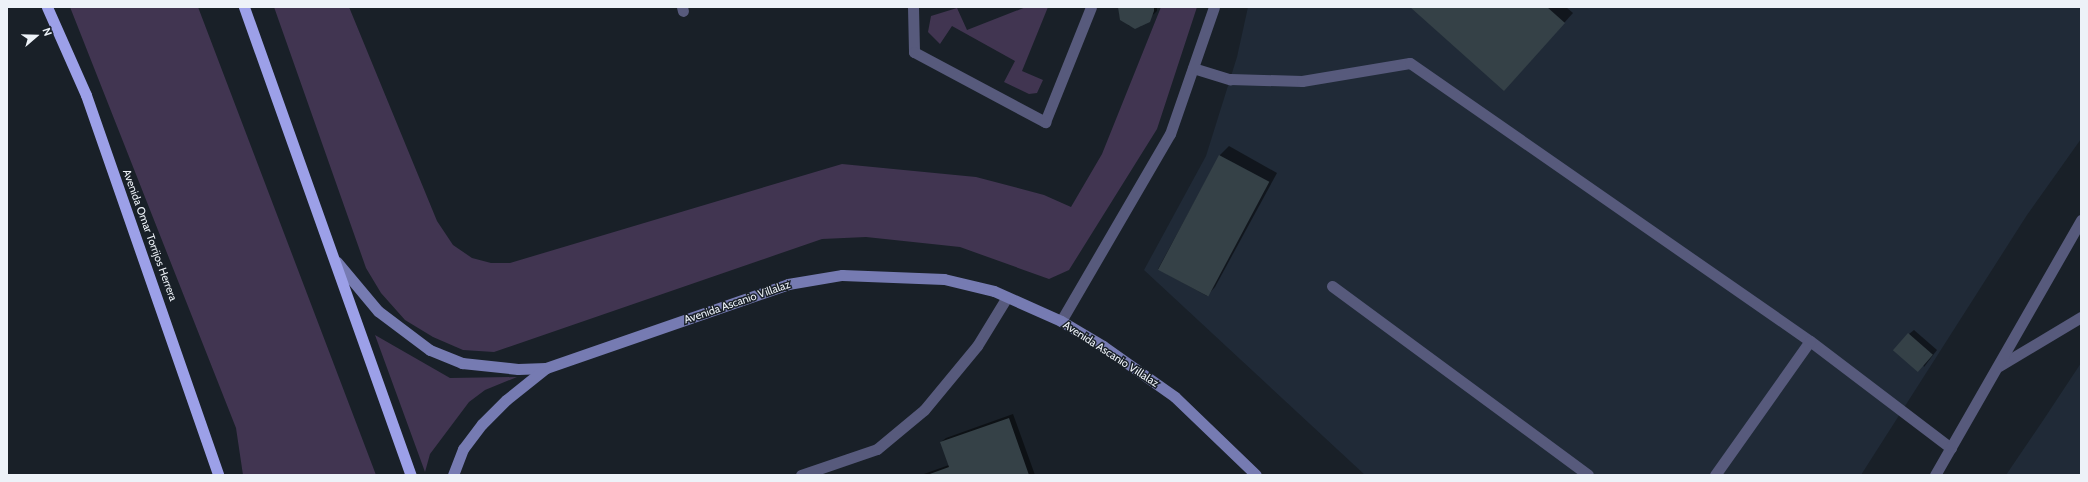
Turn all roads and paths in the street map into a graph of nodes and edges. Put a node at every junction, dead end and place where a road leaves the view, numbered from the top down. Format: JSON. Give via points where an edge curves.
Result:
{"nodes":[{"id":1,"x":47,"y":7,"type":"edge"},
{"id":2,"x":244,"y":7,"type":"edge"},
{"id":3,"x":913,"y":7,"type":"edge"},
{"id":4,"x":1091,"y":7,"type":"edge"},
{"id":5,"x":1214,"y":7,"type":"edge"},
{"id":6,"x":1193,"y":68,"type":"junction"},
{"id":7,"x":2081,"y":220,"type":"edge"},
{"id":8,"x":332,"y":255,"type":"junction"},
{"id":9,"x":1332,"y":286,"type":"dead end"},
{"id":10,"x":1007,"y":297,"type":"junction"},
{"id":11,"x":2081,"y":317,"type":"edge"},
{"id":12,"x":1061,"y":321,"type":"junction"},
{"id":13,"x":1810,"y":341,"type":"junction"},
{"id":14,"x":1997,"y":367,"type":"junction"},
{"id":15,"x":546,"y":368,"type":"junction"},
{"id":16,"x":1951,"y":448,"type":"junction"},
{"id":17,"x":218,"y":475,"type":"edge"},
{"id":18,"x":411,"y":475,"type":"edge"},
{"id":19,"x":453,"y":475,"type":"edge"},
{"id":20,"x":800,"y":475,"type":"edge"},
{"id":21,"x":1256,"y":475,"type":"edge"},
{"id":22,"x":1588,"y":475,"type":"edge"},
{"id":23,"x":1715,"y":475,"type":"edge"},
{"id":24,"x":1935,"y":475,"type":"edge"}],
"edges":[{"from":1,"to":17,"type":"highway","name":"Avenida Omar Torrijos Herrera","via":[[86,95]]},
{"from":2,"to":8,"type":"highway"},
{"from":3,"to":4,"type":"lane","via":[[914,52],[1045,122]]},
{"from":5,"to":6,"type":"lane"},
{"from":6,"to":12,"type":"lane","via":[[1170,134]]},
{"from":6,"to":13,"type":"lane","via":[[1230,79],[1302,81],[1410,63]]},
{"from":7,"to":14,"type":"lane"},
{"from":8,"to":15,"type":"main road","name":"Avenida Ascanio Villalaz","via":[[373,306],[430,350],[481,366]]},
{"from":8,"to":18,"type":"highway"},
{"from":9,"to":22,"type":"lane"},
{"from":10,"to":12,"type":"main road","name":"Avenida Ascanio Villalaz"},
{"from":10,"to":15,"type":"main road","name":"Avenida Ascanio Villalaz","via":[[944,279],[842,275],[788,284]]},
{"from":10,"to":20,"type":"lane","via":[[978,346],[924,410],[877,449]]},
{"from":11,"to":14,"type":"lane"},
{"from":12,"to":21,"type":"main road","name":"Avenida Ascanio Villalaz","via":[[1175,397]]},
{"from":13,"to":16,"type":"lane"},
{"from":13,"to":23,"type":"lane"},
{"from":14,"to":16,"type":"lane"},
{"from":15,"to":19,"type":"main road","name":"Avenida Ascanio Villalaz","via":[[506,400],[472,436]]},
{"from":16,"to":24,"type":"lane"}]}
